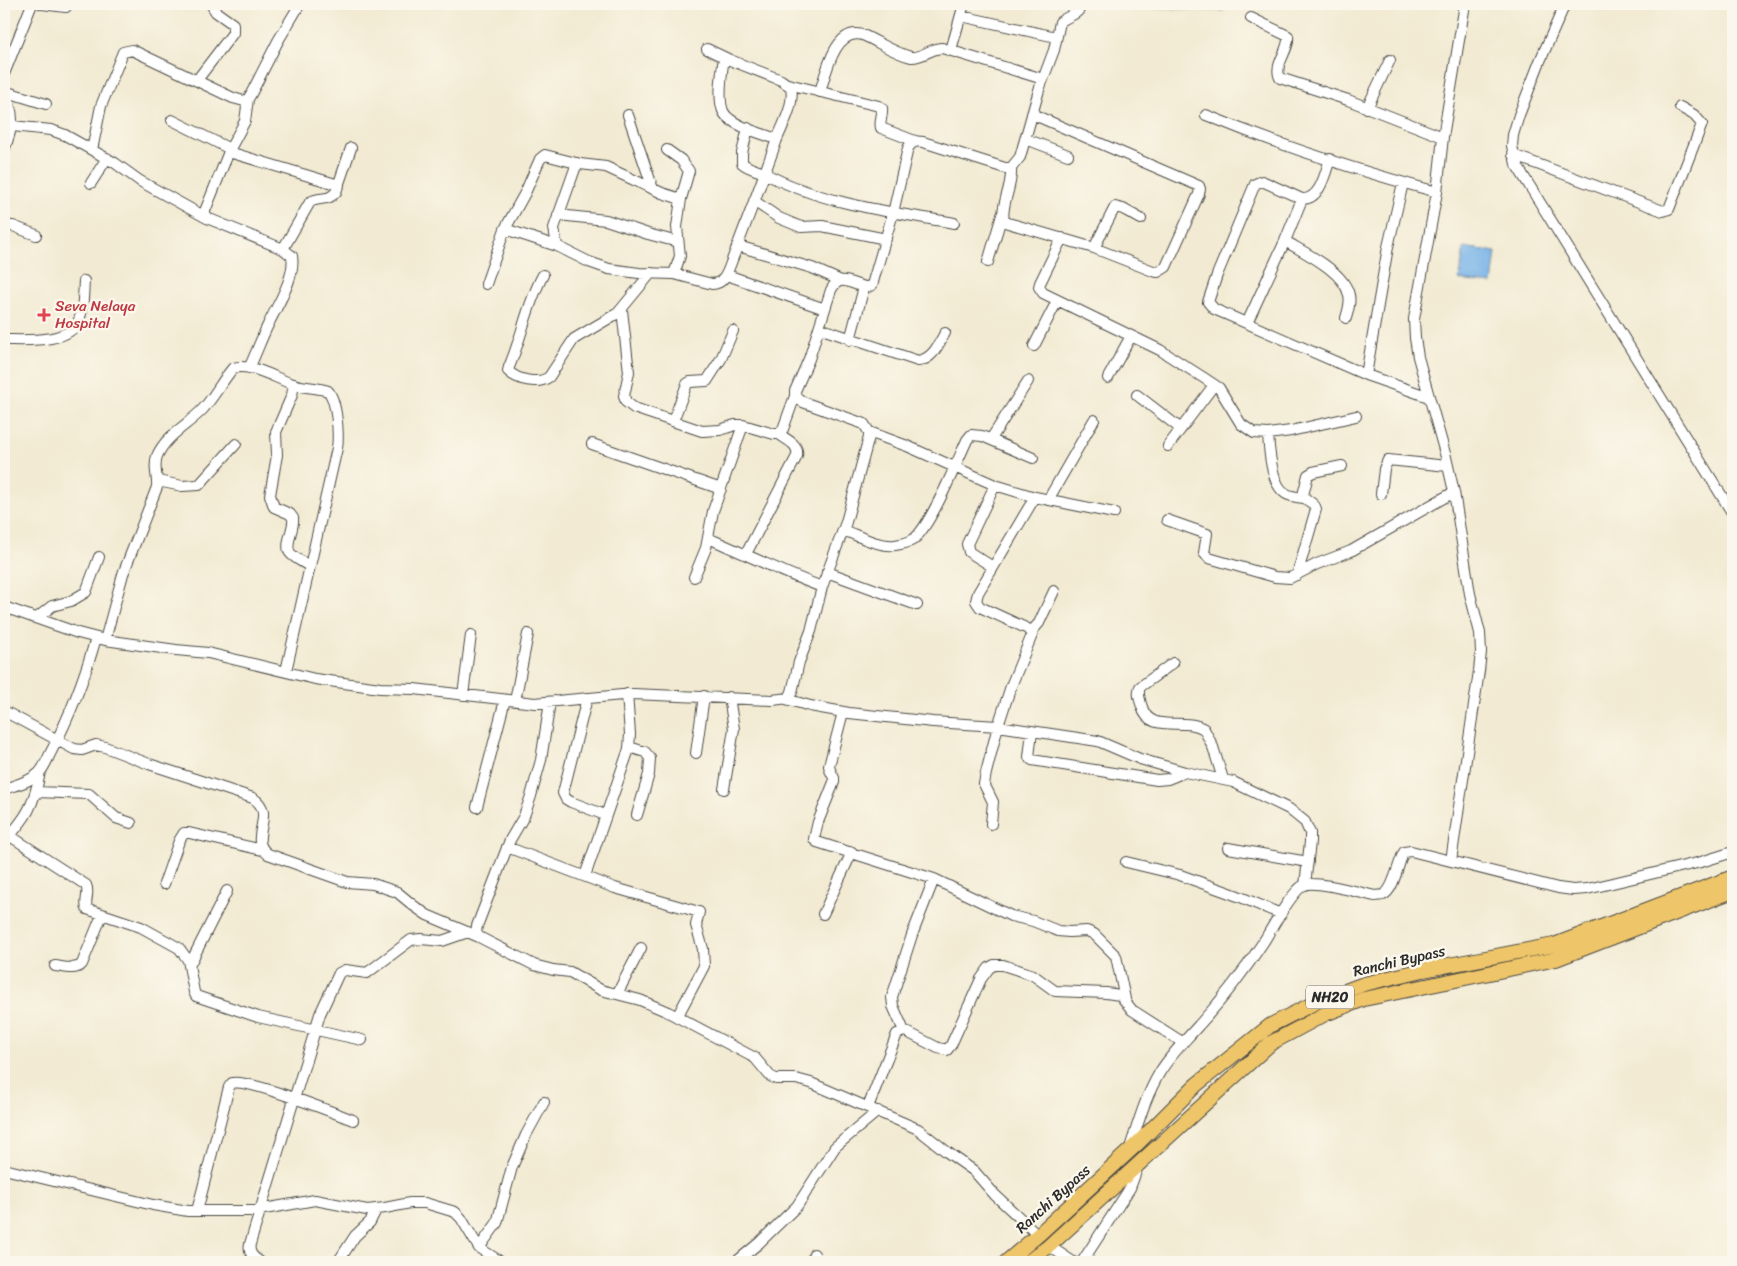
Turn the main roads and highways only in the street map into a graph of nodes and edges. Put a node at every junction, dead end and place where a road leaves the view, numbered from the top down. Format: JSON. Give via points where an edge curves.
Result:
{"nodes":[{"id":1,"x":1733,"y":877,"type":"edge"},
{"id":2,"x":1733,"y":891,"type":"edge"},
{"id":3,"x":1006,"y":1262,"type":"edge"},
{"id":4,"x":1028,"y":1262,"type":"edge"}],
"edges":[{"from":1,"to":3,"type":"highway","name":"Ranchi Bypass","number":"NH20","via":[[1554,945],[1423,970],[1364,984],[1318,1001],[1271,1026],[1196,1085],[1129,1152]]},
{"from":2,"to":4,"type":"highway","name":"Ranchi Bypass","number":"NH20","via":[[1556,958],[1364,999],[1325,1014],[1271,1043]]}]}
